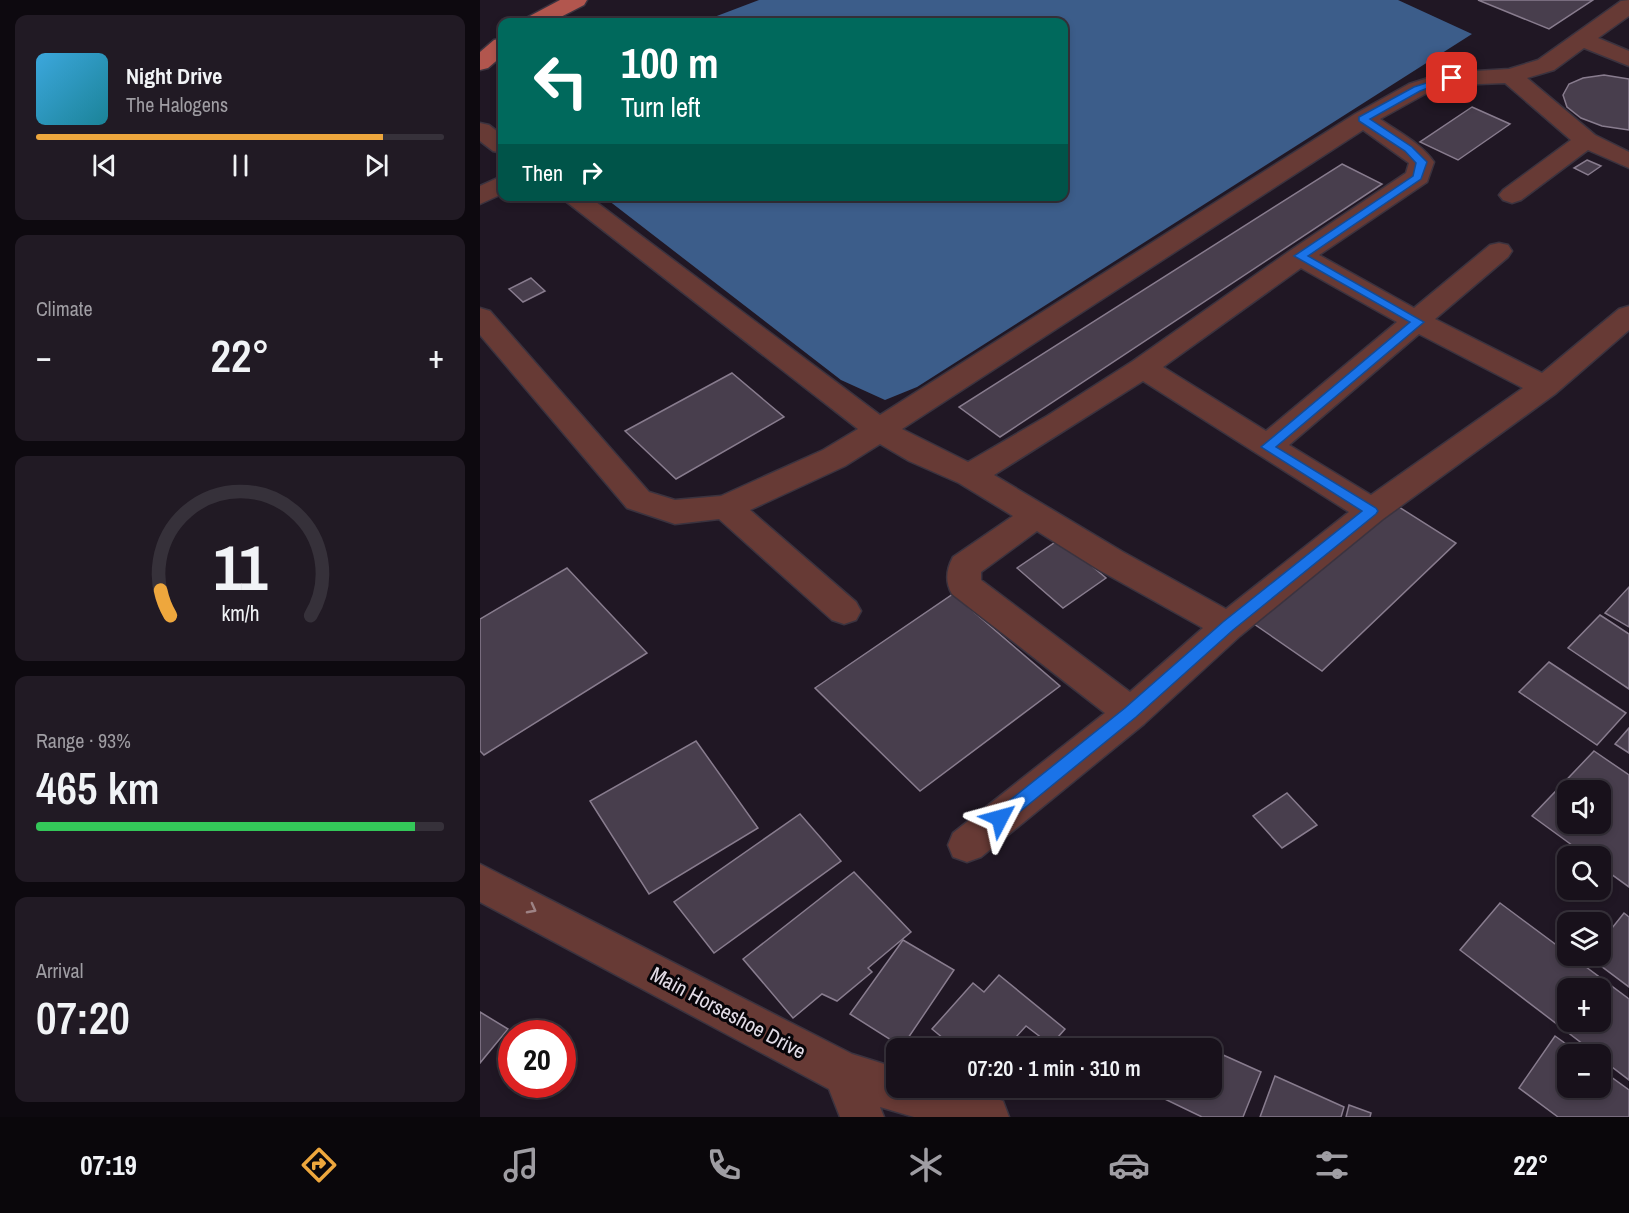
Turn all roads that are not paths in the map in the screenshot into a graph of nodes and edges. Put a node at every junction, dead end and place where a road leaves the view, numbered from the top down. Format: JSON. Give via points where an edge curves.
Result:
{"nodes":[{"id":1,"x":576,"y":0,"type":"edge"},
{"id":2,"x":1629,"y":6,"type":"edge"},
{"id":3,"x":543,"y":18,"type":"edge"},
{"id":4,"x":1582,"y":39,"type":"junction"},
{"id":5,"x":498,"y":48,"type":"edge"},
{"id":6,"x":1629,"y":59,"type":"edge"},
{"id":7,"x":480,"y":63,"type":"edge"},
{"id":8,"x":1511,"y":76,"type":"junction"},
{"id":9,"x":1363,"y":119,"type":"junction"},
{"id":10,"x":480,"y":130,"type":"edge"},
{"id":11,"x":1586,"y":140,"type":"junction"},
{"id":12,"x":498,"y":143,"type":"edge"},
{"id":13,"x":1629,"y":161,"type":"edge"},
{"id":14,"x":498,"y":186,"type":"edge"},
{"id":15,"x":1512,"y":195,"type":"dead end"},
{"id":16,"x":480,"y":196,"type":"edge"},
{"id":17,"x":578,"y":201,"type":"edge"},
{"id":18,"x":1499,"y":251,"type":"dead end"},
{"id":19,"x":1300,"y":256,"type":"junction"},
{"id":20,"x":1629,"y":315,"type":"edge"},
{"id":21,"x":480,"y":317,"type":"edge"},
{"id":22,"x":1418,"y":322,"type":"junction"},
{"id":23,"x":1143,"y":368,"type":"junction"},
{"id":24,"x":1545,"y":387,"type":"junction"},
{"id":25,"x":879,"y":430,"type":"junction"},
{"id":26,"x":1267,"y":447,"type":"junction"},
{"id":27,"x":970,"y":475,"type":"junction"},
{"id":28,"x":726,"y":507,"type":"junction"},
{"id":29,"x":1372,"y":511,"type":"junction"},
{"id":30,"x":1036,"y":516,"type":"junction"},
{"id":31,"x":844,"y":610,"type":"dead end"},
{"id":32,"x":1228,"y":626,"type":"junction"},
{"id":33,"x":1131,"y":713,"type":"junction"},
{"id":34,"x":967,"y":845,"type":"dead end"},
{"id":35,"x":480,"y":882,"type":"edge"},
{"id":36,"x":845,"y":1074,"type":"junction"},
{"id":37,"x":862,"y":1117,"type":"edge"},
{"id":38,"x":987,"y":1117,"type":"edge"}],
"edges":[{"from":1,"to":3,"type":"main road"},
{"from":2,"to":4,"type":"street"},
{"from":4,"to":6,"type":"street"},
{"from":4,"to":8,"type":"street","via":[[1546,65]]},
{"from":5,"to":7,"type":"main road"},
{"from":8,"to":9,"type":"street","via":[[1452,78],[1417,89]]},
{"from":8,"to":11,"type":"street"},
{"from":9,"to":19,"type":"street","via":[[1422,162],[1418,177]]},
{"from":9,"to":25,"type":"street"},
{"from":10,"to":12,"type":"street"},
{"from":11,"to":13,"type":"street"},
{"from":11,"to":15,"type":"street"},
{"from":14,"to":16,"type":"street"},
{"from":17,"to":25,"type":"street"},
{"from":18,"to":22,"type":"street"},
{"from":19,"to":22,"type":"street"},
{"from":19,"to":23,"type":"street"},
{"from":20,"to":24,"type":"street"},
{"from":21,"to":28,"type":"street","via":[[638,500],[675,512]]},
{"from":22,"to":24,"type":"street"},
{"from":22,"to":26,"type":"street"},
{"from":23,"to":26,"type":"street"},
{"from":23,"to":27,"type":"street"},
{"from":24,"to":29,"type":"street"},
{"from":25,"to":27,"type":"street"},
{"from":25,"to":28,"type":"street","via":[[834,458]]},
{"from":26,"to":29,"type":"street"},
{"from":27,"to":30,"type":"street"},
{"from":28,"to":31,"type":"street"},
{"from":29,"to":32,"type":"street"},
{"from":30,"to":32,"type":"street"},
{"from":30,"to":33,"type":"street","via":[[965,566],[964,585]]},
{"from":32,"to":33,"type":"street"},
{"from":33,"to":34,"type":"street"},
{"from":35,"to":36,"type":"street","name":"Main Horseshoe Drive","one_way":true},
{"from":36,"to":37,"type":"street"},
{"from":36,"to":38,"type":"street","name":"Main Horseshoe Drive"}]}
